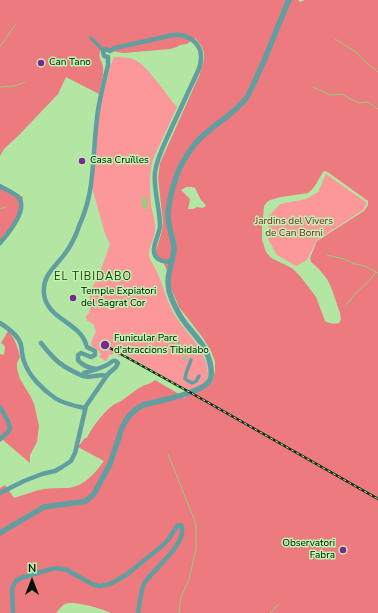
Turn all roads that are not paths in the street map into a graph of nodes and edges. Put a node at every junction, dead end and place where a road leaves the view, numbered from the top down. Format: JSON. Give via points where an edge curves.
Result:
{"nodes":[{"id":1,"x":289,"y":0,"type":"edge"},
{"id":2,"x":91,"y":38,"type":"dead end"},
{"id":3,"x":104,"y":50,"type":"junction"},
{"id":4,"x":110,"y":51,"type":"junction"},
{"id":5,"x":108,"y":57,"type":"junction"},
{"id":6,"x":0,"y":186,"type":"edge"},
{"id":7,"x":0,"y":243,"type":"edge"},
{"id":8,"x":172,"y":261,"type":"junction"},
{"id":9,"x":0,"y":323,"type":"edge"},
{"id":10,"x":41,"y":343,"type":"dead end"},
{"id":11,"x":191,"y":360,"type":"dead end"},
{"id":12,"x":96,"y":369,"type":"junction"},
{"id":13,"x":83,"y":376,"type":"junction"},
{"id":14,"x":106,"y":376,"type":"junction"},
{"id":15,"x":199,"y":376,"type":"dead end"},
{"id":16,"x":0,"y":407,"type":"edge"},
{"id":17,"x":85,"y":408,"type":"junction"},
{"id":18,"x":0,"y":439,"type":"edge"},
{"id":19,"x":0,"y":493,"type":"edge"},
{"id":20,"x":0,"y":533,"type":"edge"},
{"id":21,"x":13,"y":613,"type":"edge"},
{"id":22,"x":138,"y":613,"type":"edge"}],
"edges":[{"from":1,"to":8,"type":"street","via":[[247,97],[200,138],[182,162],[168,212],[174,251]]},
{"from":2,"to":3,"type":"street"},
{"from":3,"to":4,"type":"street"},
{"from":3,"to":5,"type":"street","via":[[104,55]]},
{"from":4,"to":5,"type":"street"},
{"from":4,"to":8,"type":"street","via":[[180,35],[193,40],[201,53],[202,60],[198,71],[160,153],[155,172],[160,224],[154,251],[160,260]]},
{"from":5,"to":12,"type":"street","via":[[97,117],[90,192],[79,227],[68,250],[50,271],[44,286],[44,297],[49,307],[82,336],[95,352],[91,357],[81,353],[78,355],[79,362]]},
{"from":6,"to":7,"type":"street","via":[[21,202],[18,218]]},
{"from":8,"to":20,"type":"street","via":[[168,280],[170,294],[178,313],[206,351],[212,376],[210,380],[191,392],[135,409],[124,422],[110,464],[90,498],[81,502],[44,507]]},
{"from":9,"to":17,"type":"street","via":[[18,338],[24,361],[39,385],[66,403]]},
{"from":10,"to":13,"type":"street","via":[[59,364]]},
{"from":11,"to":15,"type":"street","via":[[185,379],[192,383]]},
{"from":12,"to":13,"type":"street","via":[[84,373]]},
{"from":12,"to":14,"type":"street","via":[[117,362]]},
{"from":13,"to":14,"type":"street"},
{"from":14,"to":17,"type":"street"},
{"from":16,"to":18,"type":"street","via":[[10,429]]},
{"from":17,"to":19,"type":"street","via":[[71,461],[62,468],[24,481]]},
{"from":21,"to":22,"type":"street","via":[[12,588],[21,578],[57,568],[92,584],[110,584],[126,575],[162,546],[180,525],[182,533],[176,545],[144,584]]}]}
